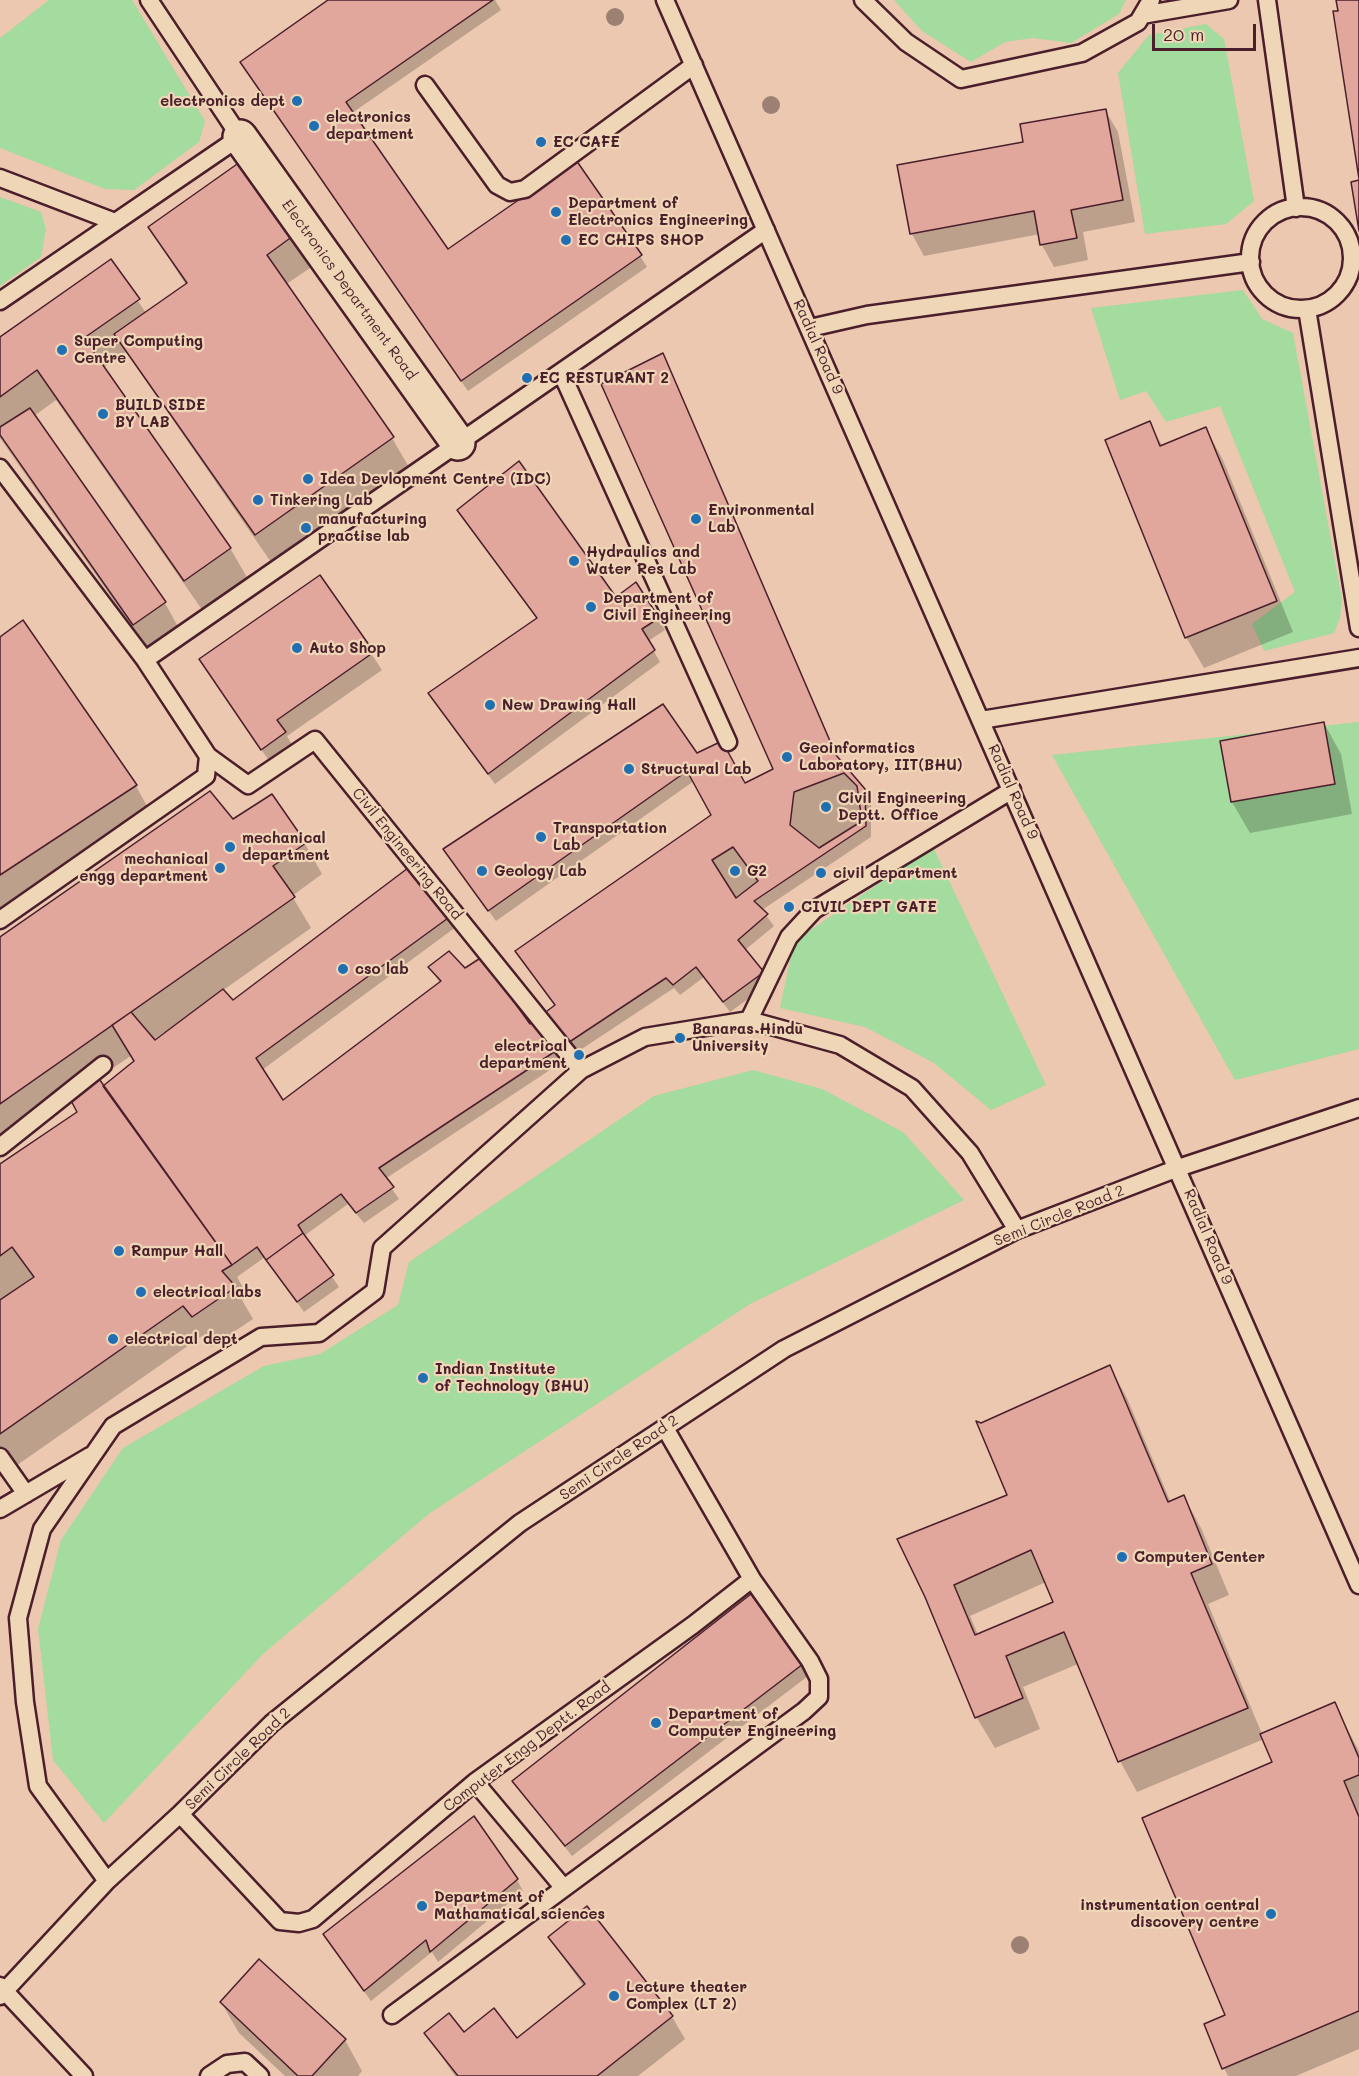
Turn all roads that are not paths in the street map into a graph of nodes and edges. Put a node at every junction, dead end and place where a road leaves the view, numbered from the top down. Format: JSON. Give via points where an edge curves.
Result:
{"nodes":[{"id":1,"x":149,"y":0,"type":"edge"},
{"id":2,"x":665,"y":0,"type":"edge"},
{"id":3,"x":863,"y":0,"type":"edge"},
{"id":4,"x":1151,"y":0,"type":"edge"},
{"id":5,"x":1229,"y":0,"type":"edge"},
{"id":6,"x":1267,"y":0,"type":"edge"},
{"id":7,"x":1142,"y":15,"type":"junction"},
{"id":8,"x":693,"y":65,"type":"junction"},
{"id":9,"x":425,"y":85,"type":"dead end"},
{"id":10,"x":240,"y":137,"type":"junction"},
{"id":11,"x":0,"y":178,"type":"edge"},
{"id":12,"x":1296,"y":208,"type":"junction"},
{"id":13,"x":115,"y":222,"type":"junction"},
{"id":14,"x":766,"y":230,"type":"junction"},
{"id":15,"x":1251,"y":262,"type":"junction"},
{"id":16,"x":0,"y":301,"type":"edge"},
{"id":17,"x":1307,"y":309,"type":"junction"},
{"id":18,"x":810,"y":328,"type":"junction"},
{"id":19,"x":561,"y":372,"type":"junction"},
{"id":20,"x":458,"y":443,"type":"junction"},
{"id":21,"x":0,"y":468,"type":"edge"},
{"id":22,"x":1352,"y":537,"type":"edge"},
{"id":23,"x":1359,"y":628,"type":"edge"},
{"id":24,"x":1359,"y":658,"type":"edge"},
{"id":25,"x":145,"y":660,"type":"junction"},
{"id":26,"x":981,"y":720,"type":"junction"},
{"id":27,"x":728,"y":742,"type":"dead end"},
{"id":28,"x":208,"y":756,"type":"junction"},
{"id":29,"x":1012,"y":789,"type":"junction"},
{"id":30,"x":0,"y":920,"type":"edge"},
{"id":31,"x":749,"y":1020,"type":"junction"},
{"id":32,"x":103,"y":1065,"type":"dead end"},
{"id":33,"x":581,"y":1070,"type":"junction"},
{"id":34,"x":1359,"y":1108,"type":"edge"},
{"id":35,"x":0,"y":1147,"type":"edge"},
{"id":36,"x":1178,"y":1168,"type":"junction"},
{"id":37,"x":1017,"y":1230,"type":"junction"},
{"id":38,"x":665,"y":1428,"type":"junction"},
{"id":39,"x":94,"y":1453,"type":"junction"},
{"id":40,"x":0,"y":1457,"type":"edge"},
{"id":41,"x":26,"y":1494,"type":"junction"},
{"id":42,"x":0,"y":1509,"type":"edge"},
{"id":43,"x":752,"y":1579,"type":"junction"},
{"id":44,"x":1359,"y":1585,"type":"edge"},
{"id":45,"x":475,"y":1782,"type":"junction"},
{"id":46,"x":180,"y":1814,"type":"junction"},
{"id":47,"x":107,"y":1881,"type":"junction"},
{"id":48,"x":563,"y":1887,"type":"junction"},
{"id":49,"x":2,"y":1991,"type":"edge"},
{"id":50,"x":392,"y":2015,"type":"dead end"},
{"id":51,"x":84,"y":2076,"type":"edge"},
{"id":52,"x":209,"y":2076,"type":"edge"},
{"id":53,"x":260,"y":2076,"type":"edge"}],
"edges":[{"from":1,"to":10,"type":"lane"},
{"from":2,"to":8,"type":"lane","name":"Radial Road 9"},
{"from":3,"to":7,"type":"lane","via":[[906,42],[962,79],[1082,53],[1138,22]]},
{"from":4,"to":7,"type":"lane"},
{"from":5,"to":7,"type":"lane"},
{"from":6,"to":12,"type":"lane"},
{"from":8,"to":9,"type":"lane","via":[[525,189],[510,192],[497,185]]},
{"from":8,"to":14,"type":"lane","name":"Radial Road 9"},
{"from":10,"to":13,"type":"lane"},
{"from":10,"to":20,"type":"street","name":"Electronics Department Road"},
{"from":11,"to":13,"type":"lane"},
{"from":12,"to":15,"type":"lane","via":[[1281,211],[1258,231],[1251,248]]},
{"from":12,"to":17,"type":"lane","via":[[1313,208],[1338,223],[1348,237],[1352,255],[1350,272],[1342,288],[1330,300]]},
{"from":13,"to":16,"type":"lane"},
{"from":14,"to":18,"type":"lane","name":"Radial Road 9"},
{"from":14,"to":19,"type":"lane"},
{"from":15,"to":17,"type":"lane","via":[[1255,279],[1265,294],[1280,304]]},
{"from":15,"to":18,"type":"lane","via":[[867,315]]},
{"from":17,"to":22,"type":"lane"},
{"from":18,"to":26,"type":"lane","name":"Radial Road 9"},
{"from":19,"to":20,"type":"lane"},
{"from":19,"to":27,"type":"lane"},
{"from":20,"to":25,"type":"lane"},
{"from":21,"to":25,"type":"lane"},
{"from":22,"to":23,"type":"lane"},
{"from":24,"to":26,"type":"lane"},
{"from":25,"to":28,"type":"lane"},
{"from":26,"to":29,"type":"lane","name":"Radial Road 9"},
{"from":28,"to":30,"type":"lane","via":[[206,776]]},
{"from":28,"to":33,"type":"lane","name":"Civil Engineering Road","via":[[248,785],[315,740]]},
{"from":29,"to":31,"type":"lane","via":[[814,910],[789,937]]},
{"from":29,"to":36,"type":"lane","name":"Radial Road 9"},
{"from":31,"to":33,"type":"lane","via":[[645,1037]]},
{"from":31,"to":37,"type":"lane","via":[[840,1045],[912,1088],[970,1153]]},
{"from":32,"to":35,"type":"lane"},
{"from":33,"to":39,"type":"lane","via":[[382,1248],[375,1291],[319,1333],[261,1337],[113,1426]]},
{"from":34,"to":36,"type":"lane","name":"Semi Circle Road 2"},
{"from":36,"to":37,"type":"lane","name":"Semi Circle Road 2"},
{"from":36,"to":44,"type":"lane","name":"Radial Road 9"},
{"from":37,"to":38,"type":"lane","name":"Semi Circle Road 2","via":[[784,1349]]},
{"from":38,"to":43,"type":"lane"},
{"from":38,"to":46,"type":"lane","name":"Semi Circle Road 2","via":[[520,1523],[272,1723]]},
{"from":39,"to":41,"type":"lane"},
{"from":39,"to":47,"type":"lane","via":[[42,1529],[18,1618],[38,1786]]},
{"from":40,"to":41,"type":"lane"},
{"from":41,"to":42,"type":"lane"},
{"from":43,"to":45,"type":"lane","name":"Computer Engg Deptt. Road"},
{"from":43,"to":48,"type":"lane","via":[[810,1661],[819,1679],[819,1697],[804,1712]]},
{"from":45,"to":46,"type":"lane","name":"Computer Engg Deptt. Road","via":[[313,1919],[299,1923],[280,1921]]},
{"from":45,"to":48,"type":"lane"},
{"from":46,"to":47,"type":"lane","name":"Semi Circle Road 2"},
{"from":47,"to":49,"type":"lane","name":"Semi Circle Road 2"},
{"from":48,"to":50,"type":"lane"},
{"from":49,"to":51,"type":"lane"},
{"from":52,"to":53,"type":"lane","via":[[227,2064],[245,2062]]}]}
